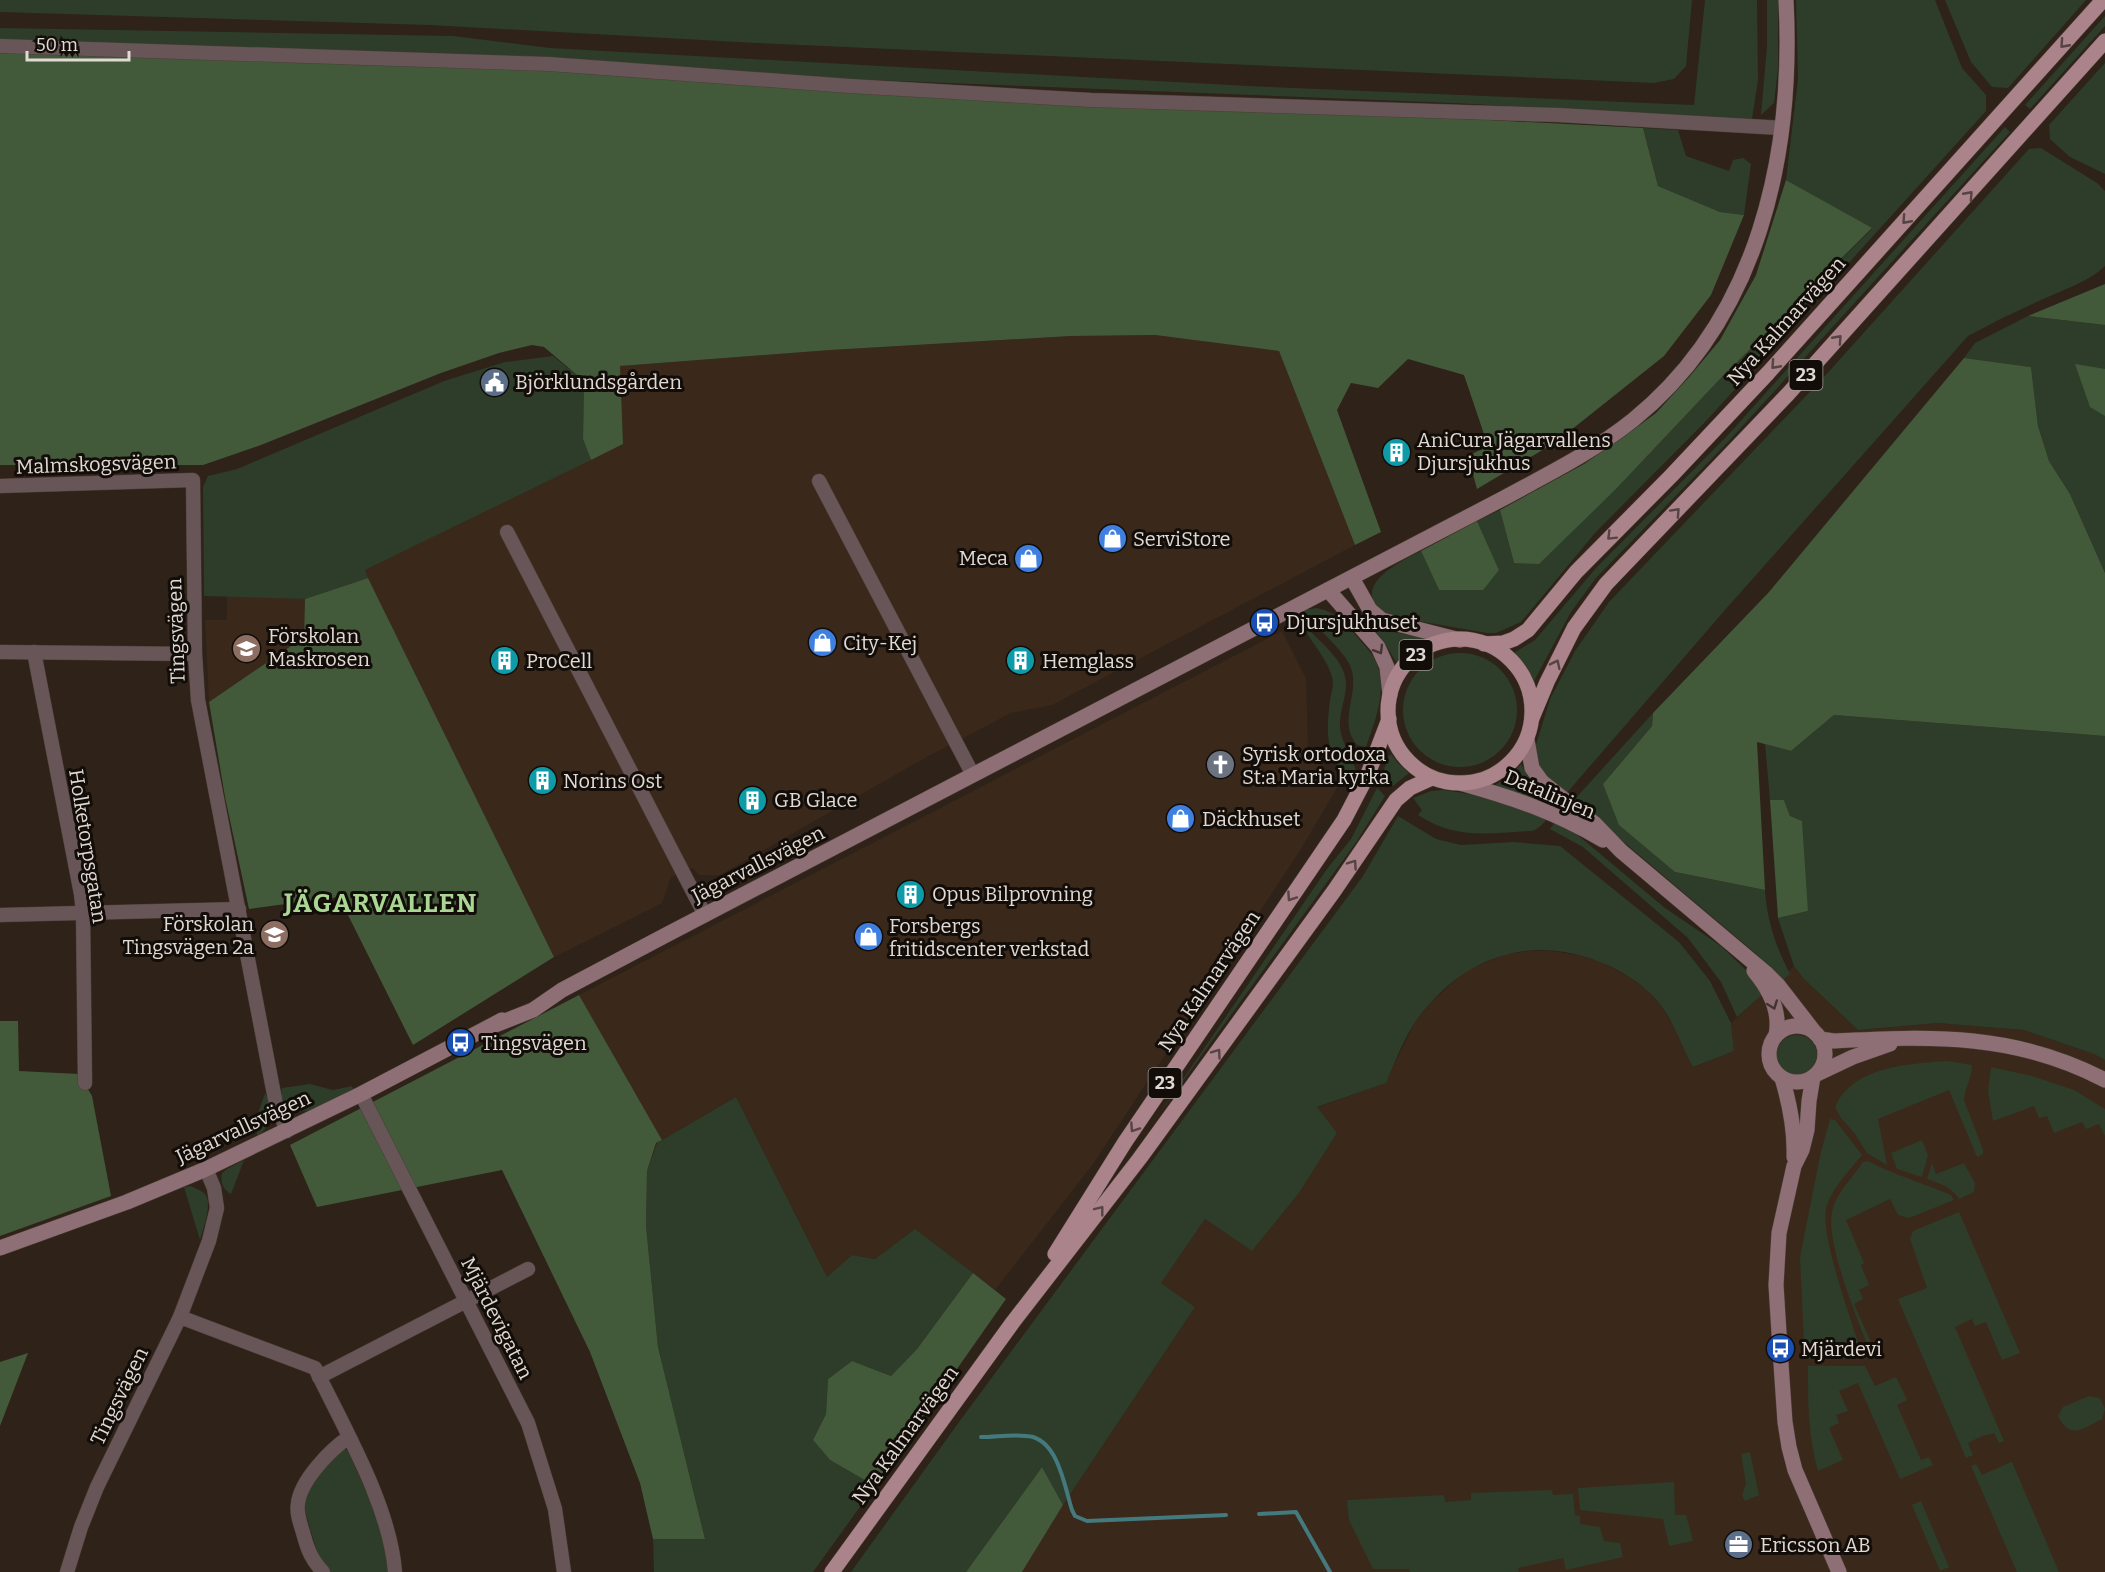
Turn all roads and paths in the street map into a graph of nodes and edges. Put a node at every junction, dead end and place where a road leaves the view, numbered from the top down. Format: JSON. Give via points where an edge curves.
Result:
{"nodes":[{"id":1,"x":1786,"y":0,"type":"edge"},
{"id":2,"x":2103,"y":0,"type":"edge"},
{"id":3,"x":2105,"y":41,"type":"edge"},
{"id":4,"x":0,"y":46,"type":"edge"},
{"id":5,"x":1782,"y":128,"type":"junction"},
{"id":6,"x":193,"y":480,"type":"joint"},
{"id":7,"x":819,"y":481,"type":"dead end"},
{"id":8,"x":0,"y":486,"type":"edge"},
{"id":9,"x":507,"y":532,"type":"dead end"},
{"id":10,"x":1353,"y":578,"type":"junction"},
{"id":11,"x":1328,"y":590,"type":"junction"},
{"id":12,"x":1460,"y":639,"type":"junction"},
{"id":13,"x":1484,"y":644,"type":"junction"},
{"id":14,"x":0,"y":652,"type":"edge"},
{"id":15,"x":34,"y":652,"type":"junction"},
{"id":16,"x":195,"y":654,"type":"junction"},
{"id":17,"x":1390,"y":695,"type":"junction"},
{"id":18,"x":1532,"y":718,"type":"junction"},
{"id":19,"x":1389,"y":719,"type":"junction"},
{"id":20,"x":1527,"y":740,"type":"junction"},
{"id":21,"x":973,"y":775,"type":"junction"},
{"id":22,"x":1432,"y":778,"type":"junction"},
{"id":23,"x":1460,"y":783,"type":"junction"},
{"id":24,"x":1622,"y":851,"type":"junction"},
{"id":25,"x":239,"y":909,"type":"junction"},
{"id":26,"x":83,"y":913,"type":"junction"},
{"id":27,"x":0,"y":915,"type":"edge"},
{"id":28,"x":705,"y":915,"type":"junction"},
{"id":29,"x":1732,"y":946,"type":"junction"},
{"id":30,"x":1776,"y":1035,"type":"junction"},
{"id":31,"x":1818,"y":1036,"type":"junction"},
{"id":32,"x":1907,"y":1040,"type":"junction"},
{"id":33,"x":1815,"y":1075,"type":"junction"},
{"id":34,"x":1782,"y":1078,"type":"junction"},
{"id":35,"x":2105,"y":1080,"type":"edge"},
{"id":36,"x":86,"y":1083,"type":"dead end"},
{"id":37,"x":361,"y":1094,"type":"junction"},
{"id":38,"x":287,"y":1131,"type":"junction"},
{"id":39,"x":1794,"y":1166,"type":"junction"},
{"id":40,"x":206,"y":1169,"type":"junction"},
{"id":41,"x":0,"y":1248,"type":"edge"},
{"id":42,"x":528,"y":1269,"type":"dead end"},
{"id":43,"x":466,"y":1301,"type":"junction"},
{"id":44,"x":180,"y":1317,"type":"junction"},
{"id":45,"x":1013,"y":1322,"type":"junction"},
{"id":46,"x":319,"y":1377,"type":"junction"},
{"id":47,"x":349,"y":1437,"type":"junction"},
{"id":48,"x":67,"y":1572,"type":"edge"},
{"id":49,"x":323,"y":1572,"type":"edge"},
{"id":50,"x":395,"y":1572,"type":"edge"},
{"id":51,"x":564,"y":1572,"type":"edge"},
{"id":52,"x":832,"y":1572,"type":"edge"},
{"id":53,"x":1839,"y":1572,"type":"edge"}],
"edges":[{"from":1,"to":5,"type":"street","name":"Jägarvallsvägen","via":[[1788,45]]},
{"from":2,"to":13,"type":"main road","name":"Nya Kalmarvägen","number":"23","one_way":true,"via":[[1768,373],[1576,572],[1528,630],[1503,643]]},
{"from":18,"to":3,"type":"main road","number":"23","one_way":true,"via":[[1574,628],[1606,584],[1788,394]]},
{"from":4,"to":5,"type":"street","via":[[549,64],[1092,100],[1558,115]]},
{"from":5,"to":10,"type":"street","name":"Jägarvallsvägen","via":[[1767,208],[1750,260],[1725,312],[1673,382],[1634,419],[1584,455]]},
{"from":6,"to":8,"type":"street","name":"Malmskogsvägen"},
{"from":6,"to":16,"type":"street","name":"Tingsvägen"},
{"from":7,"to":21,"type":"street"},
{"from":9,"to":28,"type":"street"},
{"from":10,"to":11,"type":"street","name":"Jägarvallsvägen"},
{"from":10,"to":12,"type":"street","via":[[1370,610],[1382,620]]},
{"from":11,"to":17,"type":"street","one_way":true,"via":[[1378,647],[1388,667]]},
{"from":11,"to":21,"type":"street","name":"Jägarvallsvägen"},
{"from":12,"to":13,"type":"main road","number":"23"},
{"from":12,"to":17,"type":"main road","number":"23","via":[[1434,645],[1416,655],[1402,670]]},
{"from":13,"to":18,"type":"main road","number":"23","via":[[1505,655],[1521,673],[1530,694]]},
{"from":14,"to":15,"type":"street"},
{"from":15,"to":16,"type":"street"},
{"from":15,"to":26,"type":"street","name":"Holketorpsgatan"},
{"from":16,"to":25,"type":"street","name":"Tingsvägen","via":[[201,719]]},
{"from":17,"to":19,"type":"main road","number":"23"},
{"from":18,"to":20,"type":"main road","number":"23"},
{"from":19,"to":22,"type":"main road","number":"23","via":[[1395,741],[1407,760]]},
{"from":19,"to":45,"type":"main road","name":"Nya Kalmarvägen","number":"23","one_way":true,"via":[[1368,774],[1344,820],[1125,1142]]},
{"from":20,"to":23,"type":"main road","number":"23","via":[[1507,766],[1493,776]]},
{"from":20,"to":24,"type":"street","name":"Datalinjen","via":[[1529,759],[1537,776]]},
{"from":21,"to":28,"type":"street","name":"Jägarvallsvägen"},
{"from":22,"to":23,"type":"main road","number":"23"},
{"from":45,"to":22,"type":"main road","name":"Nya Kalmarvägen","number":"23","one_way":true,"via":[[1140,1158],[1396,800]]},
{"from":23,"to":24,"type":"street","name":"Datalinjen","via":[[1556,815]]},
{"from":24,"to":29,"type":"street","name":"Datalinjen"},
{"from":25,"to":26,"type":"street"},
{"from":25,"to":38,"type":"street","name":"Tingsvägen","via":[[276,1104]]},
{"from":26,"to":27,"type":"street"},
{"from":26,"to":36,"type":"street","name":"Holketorpsgatan"},
{"from":28,"to":37,"type":"street","name":"Jägarvallsvägen","via":[[562,990],[529,1002],[495,1025]]},
{"from":29,"to":30,"type":"street","name":"Datalinjen","one_way":true,"via":[[1769,993],[1778,1020]]},
{"from":29,"to":31,"type":"street","name":"Datalinjen","via":[[1778,985]]},
{"from":30,"to":31,"type":"street","via":[[1796,1026]]},
{"from":30,"to":34,"type":"street","via":[[1769,1058]]},
{"from":31,"to":32,"type":"street","via":[[1834,1041]]},
{"from":31,"to":33,"type":"street","via":[[1824,1060]]},
{"from":32,"to":33,"type":"street"},
{"from":32,"to":35,"type":"street","via":[[1952,1039],[2019,1047]]},
{"from":33,"to":34,"type":"street","via":[[1794,1082]]},
{"from":33,"to":39,"type":"street","via":[[1807,1130]]},
{"from":34,"to":39,"type":"street","via":[[1793,1122]]},
{"from":37,"to":38,"type":"street","name":"Jägarvallsvägen"},
{"from":37,"to":43,"type":"street","name":"Mjärdevigatan"},
{"from":38,"to":40,"type":"street","name":"Jägarvallsvägen"},
{"from":39,"to":53,"type":"street","via":[[1781,1222],[1776,1285],[1785,1422],[1795,1470]]},
{"from":40,"to":41,"type":"street","name":"Jägarvallsvägen"},
{"from":40,"to":44,"type":"street","name":"Tingsvägen","via":[[217,1199],[215,1222]]},
{"from":42,"to":43,"type":"street"},
{"from":43,"to":46,"type":"street"},
{"from":43,"to":51,"type":"street","name":"Mjärdevigatan","via":[[528,1424],[555,1509]]},
{"from":44,"to":46,"type":"street","via":[[315,1368]]},
{"from":44,"to":48,"type":"street","name":"Tingsvägen","via":[[97,1487]]},
{"from":45,"to":52,"type":"main road","name":"Nya Kalmarvägen","number":"23"},
{"from":46,"to":47,"type":"street"},
{"from":47,"to":49,"type":"street","via":[[334,1448],[311,1476],[298,1502],[297,1515],[308,1551]]},
{"from":47,"to":50,"type":"street","via":[[390,1534]]}]}
